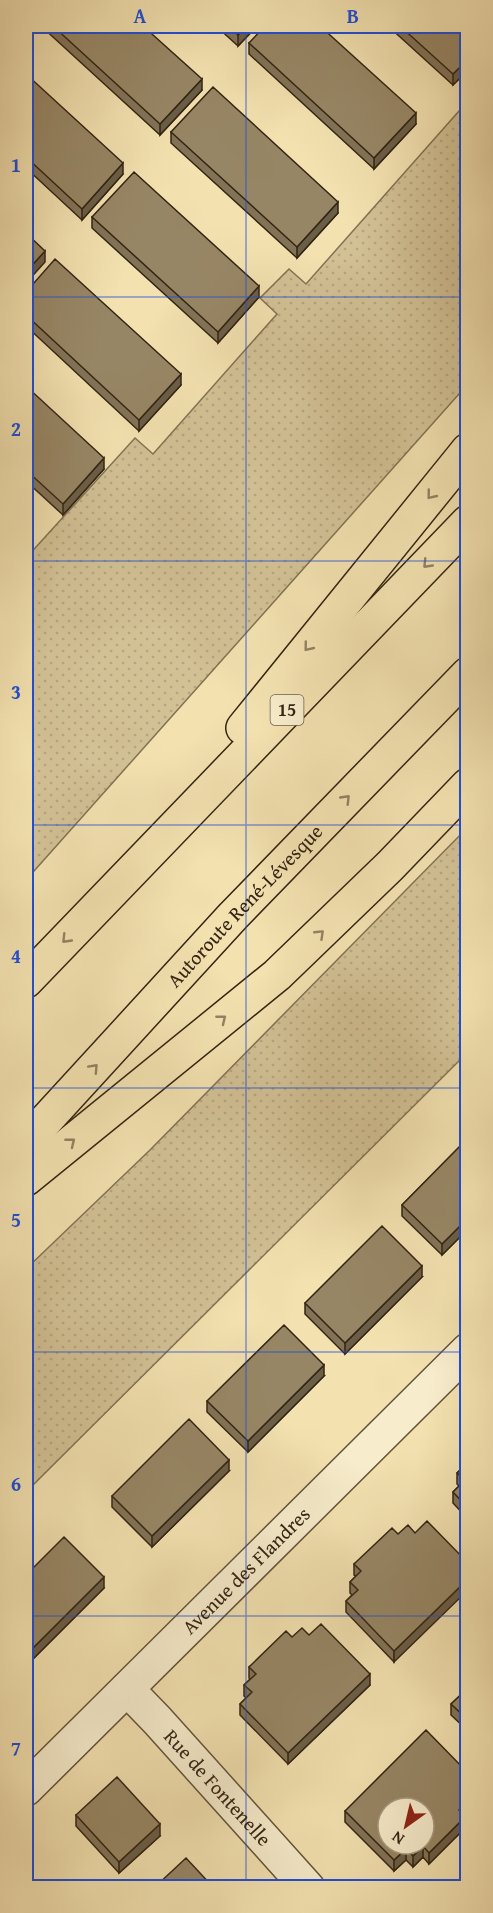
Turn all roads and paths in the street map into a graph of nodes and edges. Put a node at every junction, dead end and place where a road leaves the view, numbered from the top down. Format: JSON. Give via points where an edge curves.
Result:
{"nodes":[{"id":1,"x":468,"y":450,"type":"edge"},
{"id":2,"x":468,"y":522,"type":"edge"},
{"id":3,"x":468,"y":674,"type":"edge"},
{"id":4,"x":468,"y":785,"type":"edge"},
{"id":5,"x":106,"y":898,"type":"junction"},
{"id":6,"x":26,"y":981,"type":"edge"},
{"id":7,"x":26,"y":1142,"type":"edge"},
{"id":8,"x":26,"y":1179,"type":"edge"},
{"id":9,"x":468,"y":1350,"type":"edge"},
{"id":10,"x":127,"y":1689,"type":"junction"},
{"id":11,"x":26,"y":1789,"type":"edge"},
{"id":12,"x":308,"y":1887,"type":"edge"}],
"edges":[{"from":1,"to":5,"type":"highway","one_way":true},
{"from":2,"to":5,"type":"highway","number":"15","one_way":true},
{"from":7,"to":3,"type":"highway","name":"Autoroute René-Lévesque","one_way":true,"via":[[233,916]]},
{"from":8,"to":4,"type":"highway","one_way":true,"via":[[278,975]]},
{"from":5,"to":6,"type":"highway","number":"15","one_way":true},
{"from":9,"to":10,"type":"street","name":"Avenue des Flandres"},
{"from":10,"to":11,"type":"street","name":"Avenue des Flandres"},
{"from":10,"to":12,"type":"street","name":"Rue de Fontenelle"}]}
